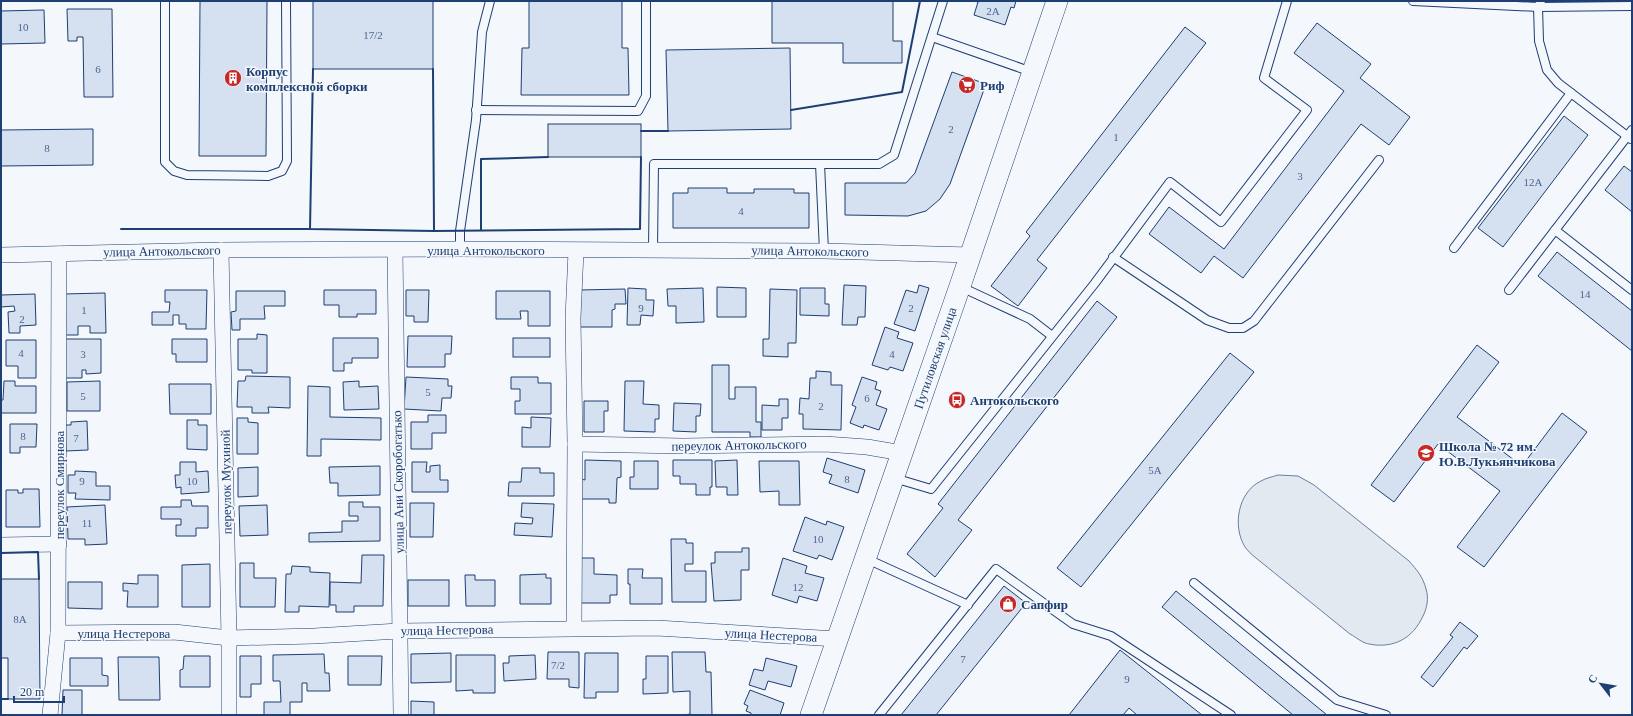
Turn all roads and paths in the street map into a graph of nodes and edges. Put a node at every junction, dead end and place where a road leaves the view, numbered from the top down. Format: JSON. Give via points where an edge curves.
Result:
{"nodes":[{"id":1,"x":165,"y":1,"type":"edge"},
{"id":2,"x":286,"y":1,"type":"edge"},
{"id":3,"x":490,"y":1,"type":"edge"},
{"id":4,"x":646,"y":1,"type":"edge"},
{"id":5,"x":943,"y":1,"type":"edge"},
{"id":6,"x":1057,"y":1,"type":"edge"},
{"id":7,"x":1287,"y":1,"type":"edge"},
{"id":8,"x":1413,"y":1,"type":"edge"},
{"id":9,"x":1419,"y":1,"type":"edge"},
{"id":10,"x":1540,"y":4,"type":"edge"},
{"id":11,"x":1632,"y":6,"type":"edge"},
{"id":12,"x":932,"y":37,"type":"junction"},
{"id":13,"x":1033,"y":72,"type":"junction"},
{"id":14,"x":1571,"y":93,"type":"junction"},
{"id":15,"x":476,"y":110,"type":"junction"},
{"id":16,"x":1631,"y":135,"type":"edge"},
{"id":17,"x":1379,"y":160,"type":"dead end"},
{"id":18,"x":820,"y":164,"type":"junction"},
{"id":19,"x":1555,"y":230,"type":"junction"},
{"id":20,"x":1454,"y":248,"type":"dead end"},
{"id":21,"x":460,"y":249,"type":"junction"},
{"id":22,"x":221,"y":250,"type":"junction"},
{"id":23,"x":395,"y":250,"type":"junction"},
{"id":24,"x":653,"y":250,"type":"junction"},
{"id":25,"x":576,"y":251,"type":"junction"},
{"id":26,"x":824,"y":251,"type":"junction"},
{"id":27,"x":59,"y":254,"type":"junction"},
{"id":28,"x":1,"y":255,"type":"edge"},
{"id":29,"x":971,"y":255,"type":"junction"},
{"id":30,"x":1113,"y":258,"type":"junction"},
{"id":31,"x":960,"y":286,"type":"junction"},
{"id":32,"x":1509,"y":290,"type":"dead end"},
{"id":33,"x":1632,"y":290,"type":"edge"},
{"id":34,"x":1052,"y":336,"type":"junction"},
{"id":35,"x":575,"y":444,"type":"junction"},
{"id":36,"x":902,"y":453,"type":"junction"},
{"id":37,"x":893,"y":478,"type":"junction"},
{"id":38,"x":59,"y":544,"type":"junction"},
{"id":39,"x":1,"y":545,"type":"edge"},
{"id":40,"x":866,"y":558,"type":"junction"},
{"id":41,"x":1194,"y":583,"type":"dead end"},
{"id":42,"x":968,"y":605,"type":"junction"},
{"id":43,"x":574,"y":628,"type":"junction"},
{"id":44,"x":399,"y":631,"type":"junction"},
{"id":45,"x":58,"y":633,"type":"junction"},
{"id":46,"x":229,"y":638,"type":"junction"},
{"id":47,"x":837,"y":639,"type":"junction"},
{"id":48,"x":50,"y":715,"type":"edge"},
{"id":49,"x":229,"y":715,"type":"edge"},
{"id":50,"x":401,"y":715,"type":"edge"},
{"id":51,"x":811,"y":715,"type":"edge"},
{"id":52,"x":878,"y":715,"type":"edge"},
{"id":53,"x":1231,"y":715,"type":"edge"},
{"id":54,"x":1386,"y":715,"type":"edge"}],
"edges":[{"from":1,"to":2,"type":"lane","via":[[165,162],[174,171],[187,175],[268,176],[282,170],[287,161]]},
{"from":3,"to":15,"type":"lane","via":[[482,32]]},
{"from":4,"to":15,"type":"lane","via":[[646,96],[638,111]]},
{"from":5,"to":12,"type":"lane"},
{"from":6,"to":13,"type":"street","name":"Путиловская улица"},
{"from":7,"to":30,"type":"lane","via":[[1264,78],[1307,110],[1221,222],[1170,182]]},
{"from":8,"to":9,"type":"lane"},
{"from":9,"to":10,"type":"lane"},
{"from":10,"to":11,"type":"lane"},
{"from":10,"to":14,"type":"lane","via":[[1539,41],[1547,70]]},
{"from":12,"to":13,"type":"lane"},
{"from":12,"to":18,"type":"lane","via":[[894,156],[879,164]]},
{"from":13,"to":29,"type":"street","name":"Путиловская улица"},
{"from":14,"to":16,"type":"lane"},
{"from":14,"to":20,"type":"lane"},
{"from":15,"to":21,"type":"lane","via":[[460,231]]},
{"from":16,"to":19,"type":"lane"},
{"from":17,"to":30,"type":"lane","via":[[1254,321],[1243,328],[1229,328],[1207,320]]},
{"from":18,"to":24,"type":"lane","via":[[654,164]]},
{"from":18,"to":26,"type":"lane"},
{"from":19,"to":32,"type":"lane"},
{"from":19,"to":33,"type":"lane"},
{"from":21,"to":23,"type":"street","name":"улица Антокольского"},
{"from":21,"to":25,"type":"street","name":"улица Антокольского"},
{"from":22,"to":23,"type":"street","name":"улица Антокольского"},
{"from":22,"to":27,"type":"street","name":"улица Антокольского"},
{"from":22,"to":46,"type":"street","name":"переулок Мухиной"},
{"from":23,"to":44,"type":"street","name":"улица Ани Скоробогатько"},
{"from":24,"to":25,"type":"street","name":"улица Антокольского"},
{"from":24,"to":26,"type":"street","name":"улица Антокольского"},
{"from":25,"to":35,"type":"street","via":[[573,318]]},
{"from":26,"to":29,"type":"street","name":"улица Антокольского"},
{"from":27,"to":28,"type":"street","name":"улица Антокольского"},
{"from":27,"to":38,"type":"street","name":"переулок Смирнова"},
{"from":29,"to":31,"type":"street","name":"Путиловская улица"},
{"from":30,"to":34,"type":"lane"},
{"from":31,"to":34,"type":"lane","via":[[1030,319]]},
{"from":31,"to":36,"type":"street","name":"Путиловская улица"},
{"from":34,"to":37,"type":"lane","via":[[931,490]]},
{"from":35,"to":36,"type":"street","name":"переулок Антокольского","via":[[825,444]]},
{"from":35,"to":43,"type":"street"},
{"from":36,"to":37,"type":"street","name":"Путиловская улица"},
{"from":37,"to":40,"type":"street","name":"Путиловская улица"},
{"from":38,"to":39,"type":"street"},
{"from":38,"to":45,"type":"street","name":"переулок Смирнова"},
{"from":40,"to":42,"type":"lane"},
{"from":40,"to":47,"type":"street","name":"Путиловская улица"},
{"from":41,"to":54,"type":"lane","via":[[1337,700]]},
{"from":42,"to":52,"type":"lane"},
{"from":42,"to":53,"type":"lane","via":[[996,569],[1073,624],[1111,636]]},
{"from":43,"to":44,"type":"street","name":"улица Нестерова"},
{"from":43,"to":47,"type":"street","name":"улица Нестерова","via":[[657,628]]},
{"from":44,"to":46,"type":"street","name":"улица Нестерова"},
{"from":44,"to":50,"type":"street","name":"улица Ани Скоробогатько"},
{"from":45,"to":46,"type":"street","name":"улица Нестерова","via":[[174,632]]},
{"from":45,"to":48,"type":"street","name":"переулок Смирнова"},
{"from":46,"to":49,"type":"street","name":"переулок Мухиной"},
{"from":47,"to":51,"type":"street","name":"Путиловская улица"}]}
